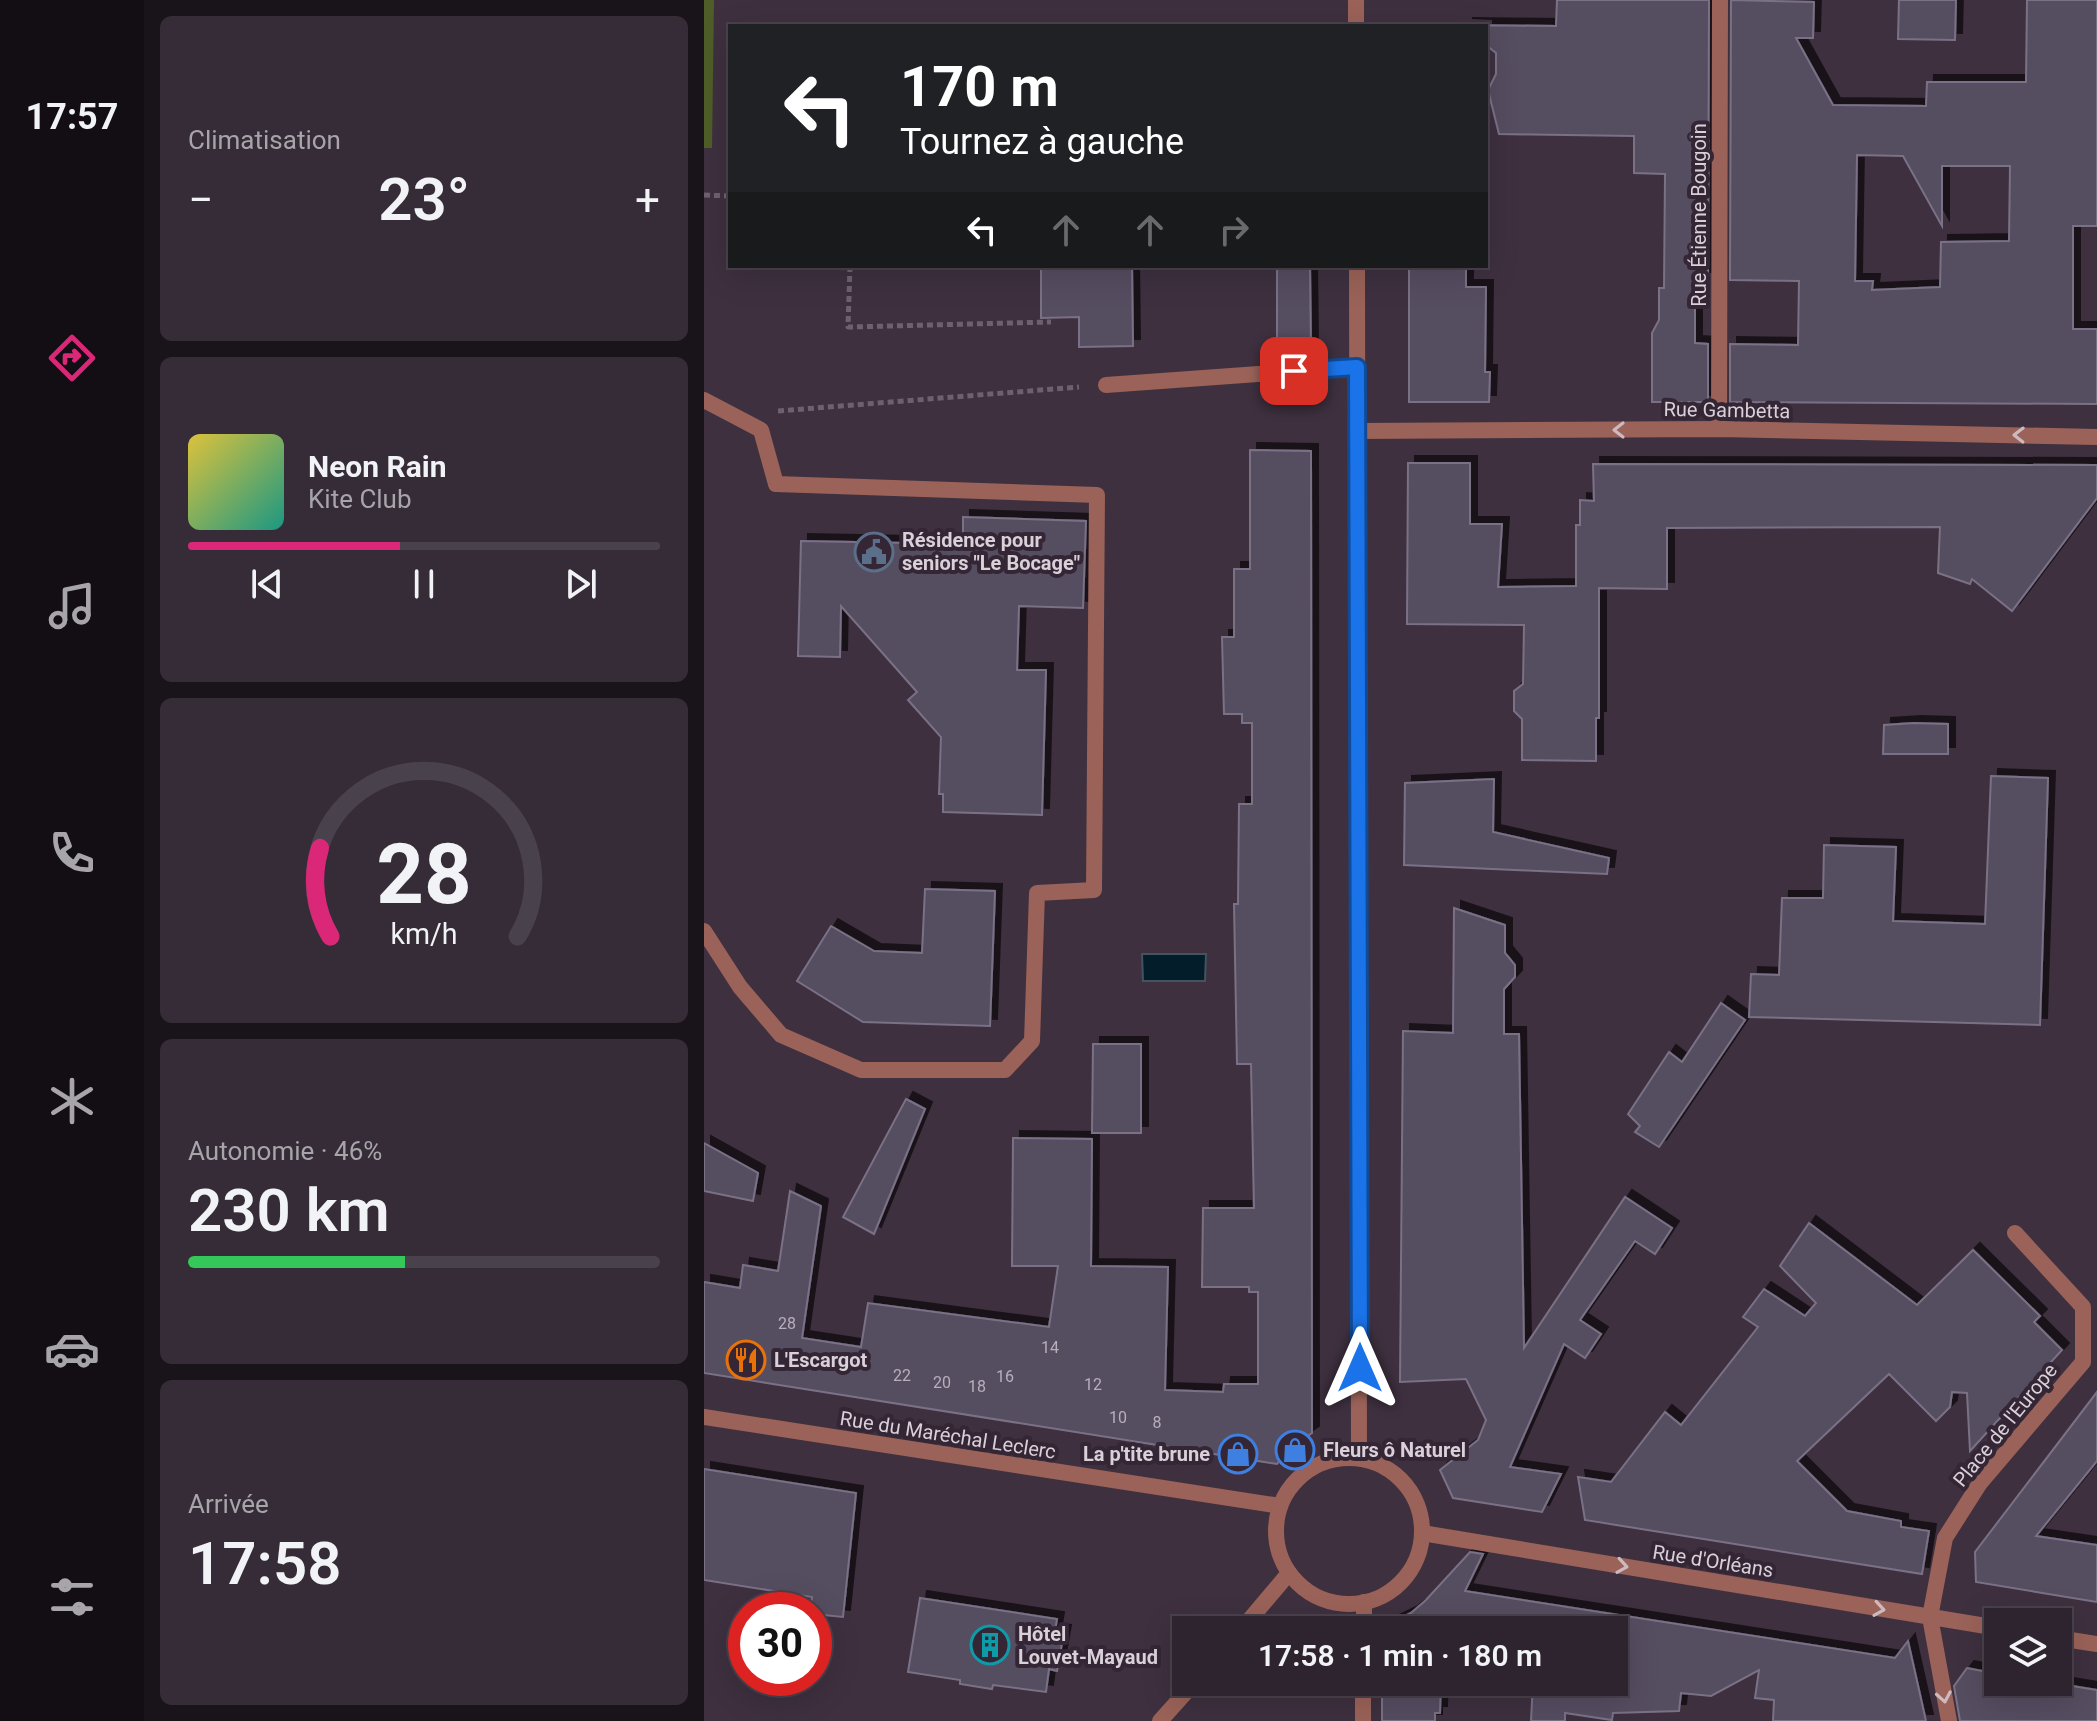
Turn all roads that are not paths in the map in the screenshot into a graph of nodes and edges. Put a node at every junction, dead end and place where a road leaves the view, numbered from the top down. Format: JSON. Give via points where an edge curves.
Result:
{"nodes":[{"id":1,"x":1356,"y":0,"type":"edge"},
{"id":2,"x":1720,"y":0,"type":"edge"},
{"id":3,"x":1356,"y":24,"type":"edge"},
{"id":4,"x":1357,"y":268,"type":"edge"},
{"id":5,"x":1357,"y":367,"type":"junction"},
{"id":6,"x":1106,"y":385,"type":"road end"},
{"id":7,"x":704,"y":400,"type":"edge"},
{"id":8,"x":1719,"y":429,"type":"junction"},
{"id":9,"x":1357,"y":431,"type":"junction"},
{"id":10,"x":2097,"y":437,"type":"edge"},
{"id":11,"x":704,"y":931,"type":"edge"},
{"id":12,"x":2015,"y":1233,"type":"dead end"},
{"id":13,"x":704,"y":1417,"type":"edge"},
{"id":14,"x":1359,"y":1458,"type":"junction"},
{"id":15,"x":1280,"y":1506,"type":"junction"},
{"id":16,"x":1422,"y":1533,"type":"junction"},
{"id":17,"x":1289,"y":1573,"type":"junction"},
{"id":18,"x":1364,"y":1602,"type":"junction"},
{"id":19,"x":1253,"y":1616,"type":"edge"},
{"id":20,"x":1364,"y":1616,"type":"edge"},
{"id":21,"x":1930,"y":1617,"type":"junction"},
{"id":22,"x":1984,"y":1626,"type":"edge"},
{"id":23,"x":2072,"y":1640,"type":"edge"},
{"id":24,"x":2097,"y":1644,"type":"edge"},
{"id":25,"x":1182,"y":1696,"type":"edge"},
{"id":26,"x":1363,"y":1696,"type":"edge"},
{"id":27,"x":1160,"y":1721,"type":"edge"},
{"id":28,"x":1363,"y":1721,"type":"edge"},
{"id":29,"x":1949,"y":1721,"type":"edge"}],
"edges":[{"from":1,"to":3,"type":"street"},
{"from":2,"to":8,"type":"street","name":"Rue Étienne Bougoin"},
{"from":4,"to":5,"type":"street"},
{"from":5,"to":6,"type":"street"},
{"from":5,"to":9,"type":"street"},
{"from":7,"to":11,"type":"street","via":[[761,430],[776,484],[1097,495],[1094,890],[1037,893],[1032,1041],[1005,1070],[861,1070],[781,1035],[740,987]]},
{"from":8,"to":9,"type":"street","name":"Rue Gambetta","one_way":true},
{"from":10,"to":8,"type":"street","name":"Rue Gambetta","one_way":true},
{"from":9,"to":14,"type":"street"},
{"from":12,"to":21,"type":"street","name":"Place de l'Europe","via":[[2083,1307],[2083,1362],[1980,1483],[1945,1538]]},
{"from":13,"to":15,"type":"street","name":"Rue du Maréchal Leclerc"},
{"from":14,"to":15,"type":"street","via":[[1334,1459],[1311,1468],[1292,1484]]},
{"from":14,"to":16,"type":"street","via":[[1380,1464],[1411,1492]]},
{"from":15,"to":17,"type":"street","via":[[1279,1552]]},
{"from":16,"to":18,"type":"street","via":[[1405,1577],[1387,1593]]},
{"from":16,"to":21,"type":"street","name":"Rue d'Orléans","one_way":true},
{"from":17,"to":18,"type":"street","via":[[1322,1599]]},
{"from":17,"to":19,"type":"street"},
{"from":18,"to":20,"type":"street"},
{"from":21,"to":22,"type":"street","name":"Rue d'Orléans"},
{"from":21,"to":29,"type":"street","one_way":true},
{"from":23,"to":24,"type":"street"},
{"from":25,"to":27,"type":"street"},
{"from":26,"to":28,"type":"street"}]}
